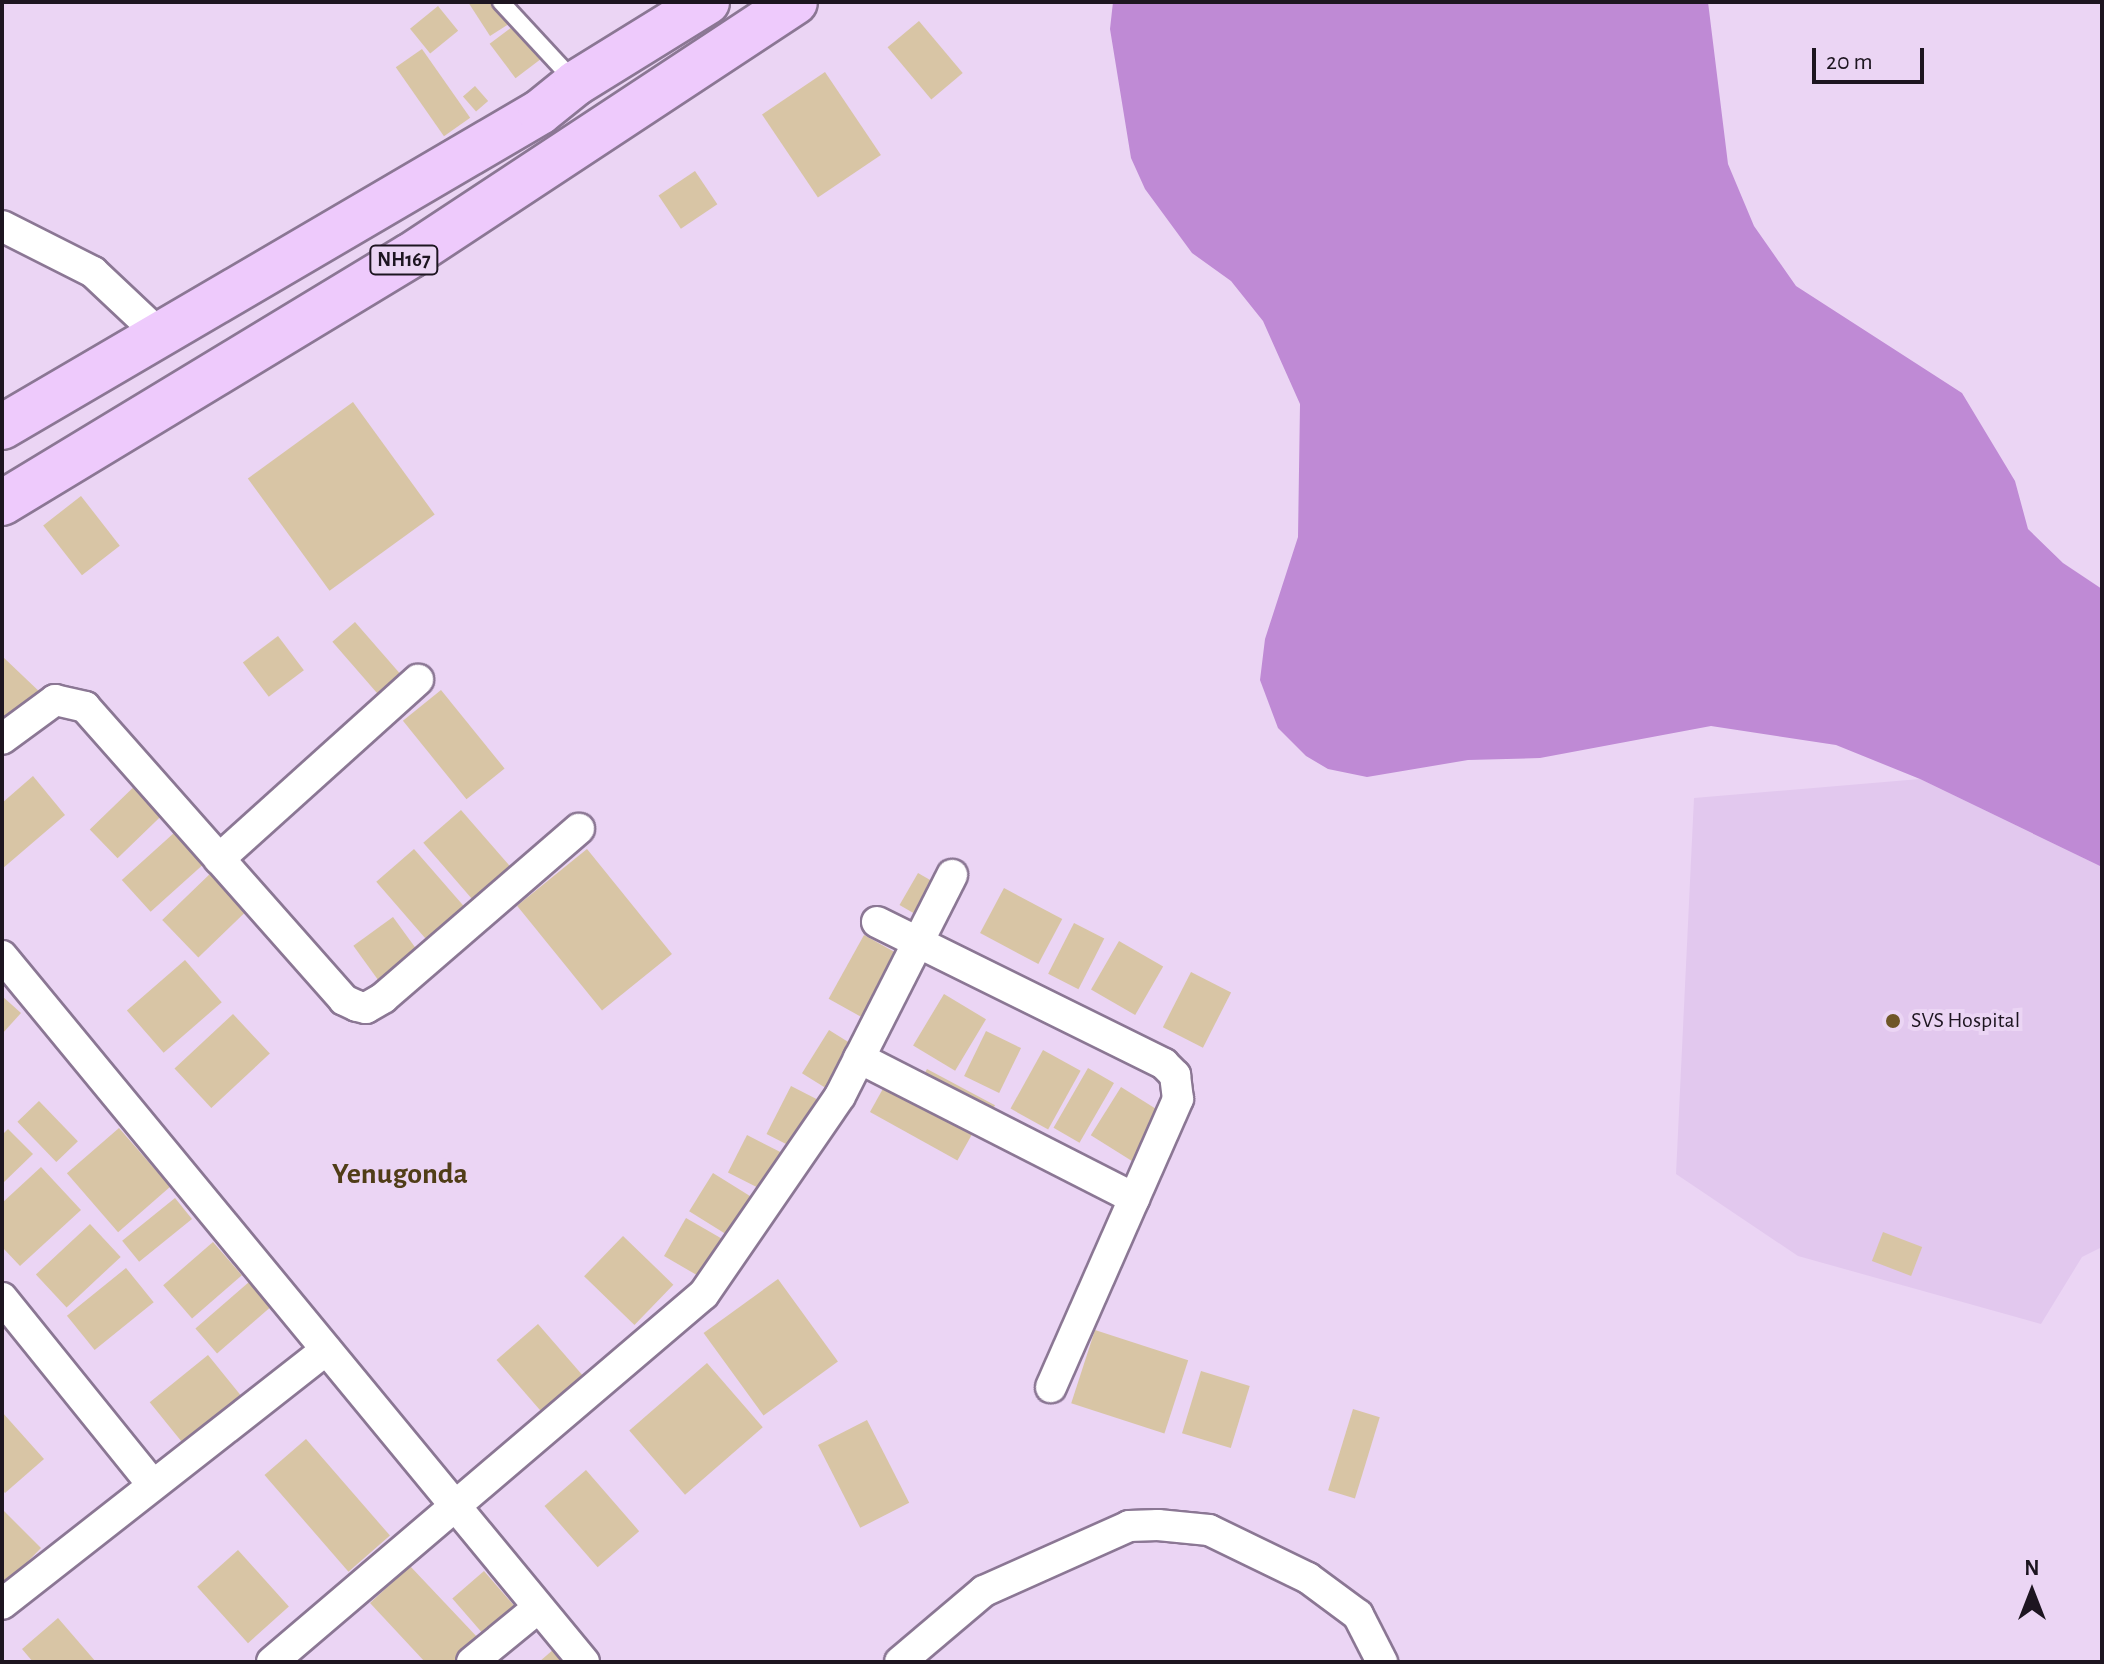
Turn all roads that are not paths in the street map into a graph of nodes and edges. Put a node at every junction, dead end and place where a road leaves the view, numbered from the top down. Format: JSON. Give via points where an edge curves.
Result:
{"nodes":[{"id":1,"x":501,"y":2,"type":"edge"},
{"id":2,"x":707,"y":2,"type":"edge"},
{"id":3,"x":795,"y":2,"type":"edge"},
{"id":4,"x":576,"y":83,"type":"junction"},
{"id":5,"x":2,"y":226,"type":"edge"},
{"id":6,"x":161,"y":336,"type":"junction"},
{"id":7,"x":2,"y":427,"type":"edge"},
{"id":8,"x":2,"y":503,"type":"edge"},
{"id":9,"x":418,"y":680,"type":"dead end"},
{"id":10,"x":2,"y":739,"type":"edge"},
{"id":11,"x":579,"y":829,"type":"dead end"},
{"id":12,"x":219,"y":859,"type":"junction"},
{"id":13,"x":952,"y":875,"type":"dead end"},
{"id":14,"x":877,"y":922,"type":"dead end"},
{"id":15,"x":918,"y":941,"type":"junction"},
{"id":16,"x":2,"y":956,"type":"edge"},
{"id":17,"x":859,"y":1058,"type":"junction"},
{"id":18,"x":1134,"y":1198,"type":"junction"},
{"id":19,"x":8,"y":1318,"type":"edge"},
{"id":20,"x":326,"y":1350,"type":"junction"},
{"id":21,"x":1051,"y":1387,"type":"dead end"},
{"id":22,"x":153,"y":1485,"type":"junction"},
{"id":23,"x":457,"y":1509,"type":"junction"},
{"id":24,"x":2,"y":1604,"type":"edge"},
{"id":25,"x":538,"y":1608,"type":"junction"},
{"id":26,"x":272,"y":1662,"type":"edge"},
{"id":27,"x":472,"y":1662,"type":"edge"},
{"id":28,"x":584,"y":1662,"type":"edge"},
{"id":29,"x":901,"y":1662,"type":"edge"},
{"id":30,"x":1382,"y":1662,"type":"edge"}],
"edges":[{"from":1,"to":4,"type":"lane"},
{"from":2,"to":4,"type":"highway","number":"NH167"},
{"from":3,"to":8,"type":"highway","number":"NH167","via":[[410,256]]},
{"from":4,"to":6,"type":"highway","number":"NH167","via":[[540,112]]},
{"from":5,"to":6,"type":"street","via":[[93,272]]},
{"from":6,"to":7,"type":"highway","number":"NH167"},
{"from":9,"to":12,"type":"street"},
{"from":10,"to":12,"type":"street","via":[[55,700],[85,707]]},
{"from":11,"to":12,"type":"street","via":[[366,1008],[344,1000]]},
{"from":13,"to":15,"type":"street"},
{"from":14,"to":15,"type":"street"},
{"from":15,"to":17,"type":"street"},
{"from":15,"to":18,"type":"street","via":[[1164,1064],[1175,1075],[1178,1099]]},
{"from":16,"to":20,"type":"street"},
{"from":17,"to":18,"type":"street"},
{"from":17,"to":23,"type":"street","via":[[797,1162],[704,1294]]},
{"from":18,"to":21,"type":"street"},
{"from":19,"to":22,"type":"street"},
{"from":20,"to":22,"type":"street"},
{"from":20,"to":23,"type":"street"},
{"from":22,"to":24,"type":"street"},
{"from":23,"to":25,"type":"street"},
{"from":23,"to":26,"type":"street"},
{"from":25,"to":27,"type":"street"},
{"from":25,"to":28,"type":"street"},
{"from":29,"to":30,"type":"street","via":[[984,1591],[1129,1526],[1158,1525],[1209,1530],[1308,1578],[1358,1615]]}]}
